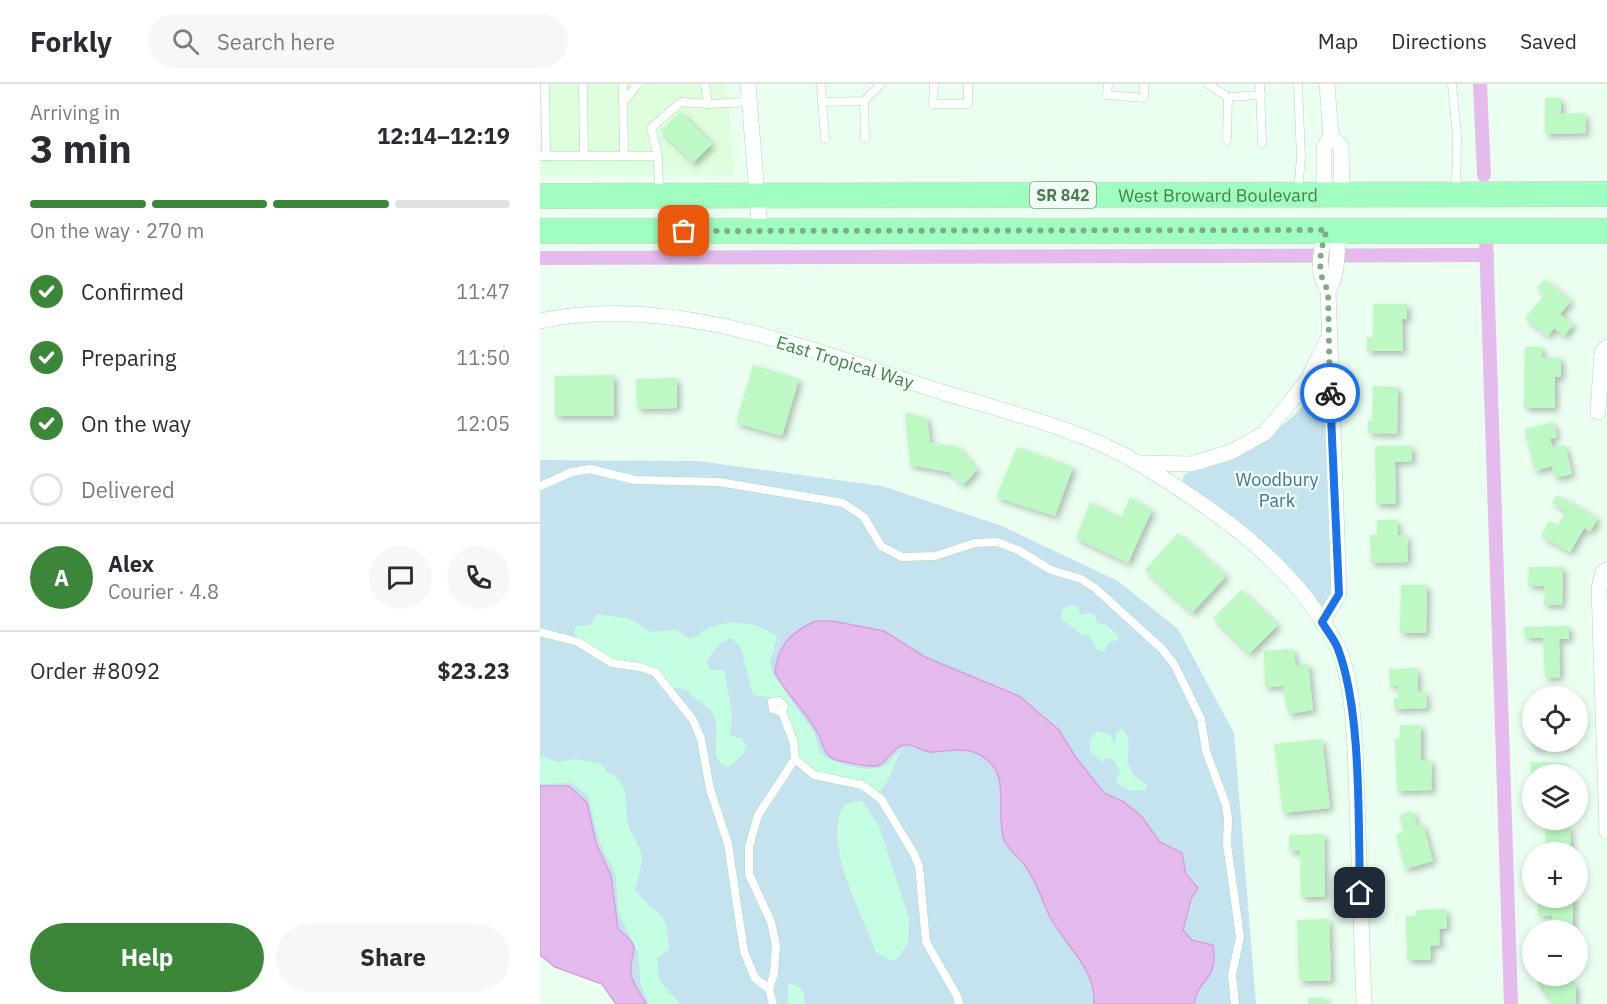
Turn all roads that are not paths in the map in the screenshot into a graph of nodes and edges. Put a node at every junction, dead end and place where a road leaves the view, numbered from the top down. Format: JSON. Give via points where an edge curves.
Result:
{"nodes":[{"id":1,"x":545,"y":84,"type":"edge"},
{"id":2,"x":583,"y":84,"type":"edge"},
{"id":3,"x":622,"y":84,"type":"edge"},
{"id":4,"x":638,"y":84,"type":"edge"},
{"id":5,"x":705,"y":84,"type":"edge"},
{"id":6,"x":747,"y":84,"type":"edge"},
{"id":7,"x":821,"y":84,"type":"edge"},
{"id":8,"x":881,"y":84,"type":"edge"},
{"id":9,"x":934,"y":84,"type":"edge"},
{"id":10,"x":968,"y":84,"type":"edge"},
{"id":11,"x":1108,"y":84,"type":"edge"},
{"id":12,"x":1144,"y":84,"type":"edge"},
{"id":13,"x":1208,"y":84,"type":"edge"},
{"id":14,"x":1260,"y":84,"type":"edge"},
{"id":15,"x":1298,"y":84,"type":"edge"},
{"id":16,"x":1327,"y":84,"type":"edge"},
{"id":17,"x":1452,"y":84,"type":"edge"},
{"id":18,"x":1261,"y":95,"type":"junction"},
{"id":19,"x":1228,"y":97,"type":"junction"},
{"id":20,"x":864,"y":101,"type":"junction"},
{"id":21,"x":623,"y":102,"type":"junction"},
{"id":22,"x":749,"y":102,"type":"junction"},
{"id":23,"x":822,"y":102,"type":"junction"},
{"id":24,"x":708,"y":104,"type":"junction"},
{"id":25,"x":865,"y":138,"type":"dead end"},
{"id":26,"x":825,"y":139,"type":"dead end"},
{"id":27,"x":1227,"y":140,"type":"dead end"},
{"id":28,"x":1262,"y":144,"type":"dead end"},
{"id":29,"x":543,"y":156,"type":"edge"},
{"id":30,"x":584,"y":156,"type":"junction"},
{"id":31,"x":624,"y":156,"type":"junction"},
{"id":32,"x":658,"y":156,"type":"junction"},
{"id":33,"x":759,"y":194,"type":"junction"},
{"id":34,"x":1456,"y":194,"type":"junction"},
{"id":35,"x":1607,"y":194,"type":"edge"},
{"id":36,"x":1297,"y":195,"type":"junction"},
{"id":37,"x":1333,"y":195,"type":"junction"},
{"id":38,"x":1366,"y":195,"type":"junction"},
{"id":39,"x":540,"y":196,"type":"edge"},
{"id":40,"x":659,"y":196,"type":"junction"},
{"id":41,"x":1607,"y":219,"type":"edge"},
{"id":42,"x":540,"y":231,"type":"edge"},
{"id":43,"x":760,"y":231,"type":"junction"},
{"id":44,"x":1577,"y":231,"type":"junction"},
{"id":45,"x":1607,"y":231,"type":"edge"},
{"id":46,"x":1331,"y":238,"type":"junction"},
{"id":47,"x":540,"y":321,"type":"edge"},
{"id":48,"x":1328,"y":338,"type":"junction"},
{"id":49,"x":1607,"y":347,"type":"edge"},
{"id":50,"x":1598,"y":412,"type":"dead end"},
{"id":51,"x":1139,"y":463,"type":"junction"},
{"id":52,"x":540,"y":486,"type":"edge"},
{"id":53,"x":1605,"y":571,"type":"edge"},
{"id":54,"x":1322,"y":622,"type":"junction"},
{"id":55,"x":540,"y":632,"type":"edge"},
{"id":56,"x":782,"y":712,"type":"dead end"},
{"id":57,"x":795,"y":759,"type":"junction"},
{"id":58,"x":1607,"y":832,"type":"edge"},
{"id":59,"x":769,"y":990,"type":"junction"},
{"id":60,"x":773,"y":1004,"type":"edge"},
{"id":61,"x":959,"y":1004,"type":"edge"},
{"id":62,"x":1235,"y":1004,"type":"edge"},
{"id":63,"x":1364,"y":1004,"type":"edge"}],
"edges":[{"from":1,"to":29,"type":"lane"},
{"from":2,"to":30,"type":"lane"},
{"from":3,"to":21,"type":"lane"},
{"from":4,"to":21,"type":"lane"},
{"from":5,"to":24,"type":"lane"},
{"from":6,"to":22,"type":"street"},
{"from":7,"to":23,"type":"lane"},
{"from":8,"to":20,"type":"lane"},
{"from":9,"to":10,"type":"lane","via":[[933,104],[968,104]]},
{"from":11,"to":12,"type":"lane","via":[[1107,95],[1144,98]]},
{"from":13,"to":19,"type":"lane"},
{"from":14,"to":18,"type":"lane"},
{"from":15,"to":36,"type":"lane","via":[[1301,158]]},
{"from":16,"to":37,"type":"street","via":[[1331,137],[1341,146]]},
{"from":17,"to":34,"type":"lane","via":[[1457,136]]},
{"from":18,"to":19,"type":"lane"},
{"from":18,"to":28,"type":"lane"},
{"from":19,"to":27,"type":"lane"},
{"from":20,"to":23,"type":"lane"},
{"from":20,"to":25,"type":"lane"},
{"from":21,"to":31,"type":"lane"},
{"from":22,"to":24,"type":"lane"},
{"from":22,"to":33,"type":"street"},
{"from":23,"to":26,"type":"lane"},
{"from":24,"to":32,"type":"lane","via":[[681,102],[651,128]]},
{"from":29,"to":30,"type":"lane"},
{"from":30,"to":31,"type":"lane"},
{"from":31,"to":32,"type":"lane"},
{"from":32,"to":40,"type":"lane"},
{"from":33,"to":36,"type":"main road","name":"West Broward Boulevard","number":"SR 842"},
{"from":33,"to":40,"type":"main road","name":"West Broward Boulevard","number":"SR 842"},
{"from":33,"to":43,"type":"street"},
{"from":34,"to":35,"type":"main road","name":"West Broward Boulevard","number":"SR 842"},
{"from":34,"to":38,"type":"main road","name":"West Broward Boulevard","number":"SR 842"},
{"from":36,"to":37,"type":"main road","name":"West Broward Boulevard","number":"SR 842"},
{"from":37,"to":38,"type":"main road","name":"West Broward Boulevard","number":"SR 842"},
{"from":38,"to":46,"type":"main road","via":[[1341,214]]},
{"from":39,"to":40,"type":"main road","name":"West Broward Boulevard","number":"SR 842"},
{"from":41,"to":44,"type":"main road","via":[[1592,220]]},
{"from":42,"to":43,"type":"main road","name":"West Broward Boulevard","number":"SR 842"},
{"from":43,"to":46,"type":"main road","name":"West Broward Boulevard","number":"SR 842"},
{"from":44,"to":45,"type":"main road","name":"West Broward Boulevard","number":"SR 842"},
{"from":44,"to":46,"type":"main road","name":"West Broward Boulevard","number":"SR 842"},
{"from":46,"to":48,"type":"street","name":"East Tropical Way"},
{"from":47,"to":51,"type":"street","name":"East Tropical Way","via":[[634,314],[734,327],[1067,431]]},
{"from":48,"to":51,"type":"street","name":"East Tropical Way","via":[[1308,380],[1265,433],[1231,452],[1191,464]]},
{"from":48,"to":54,"type":"street","name":"East Tropical Way","via":[[1339,594]]},
{"from":49,"to":50,"type":"street","via":[[1602,352]]},
{"from":51,"to":54,"type":"street","name":"East Tropical Way","via":[[1251,540],[1285,572]]},
{"from":52,"to":62,"type":"lane","via":[[572,472],[590,470],[635,480],[719,482],[843,503],[864,517],[881,546],[902,557],[935,556],[975,543],[997,542],[1095,588],[1168,656],[1201,719],[1206,751],[1228,819],[1227,844],[1240,938],[1232,975]]},
{"from":53,"to":58,"type":"street","via":[[1599,588]]},
{"from":54,"to":63,"type":"street","name":"East Tropical Way","via":[[1338,649],[1354,738]]},
{"from":55,"to":59,"type":"lane","via":[[578,642],[612,663],[655,672],[693,720],[728,844],[744,952],[755,978]]},
{"from":56,"to":57,"type":"lane","via":[[794,743]]},
{"from":57,"to":59,"type":"lane","via":[[758,815],[749,847],[749,874],[771,921],[776,945]]},
{"from":57,"to":61,"type":"lane","via":[[814,776],[862,785],[881,799],[919,866],[926,942]]},
{"from":59,"to":60,"type":"lane"}]}
